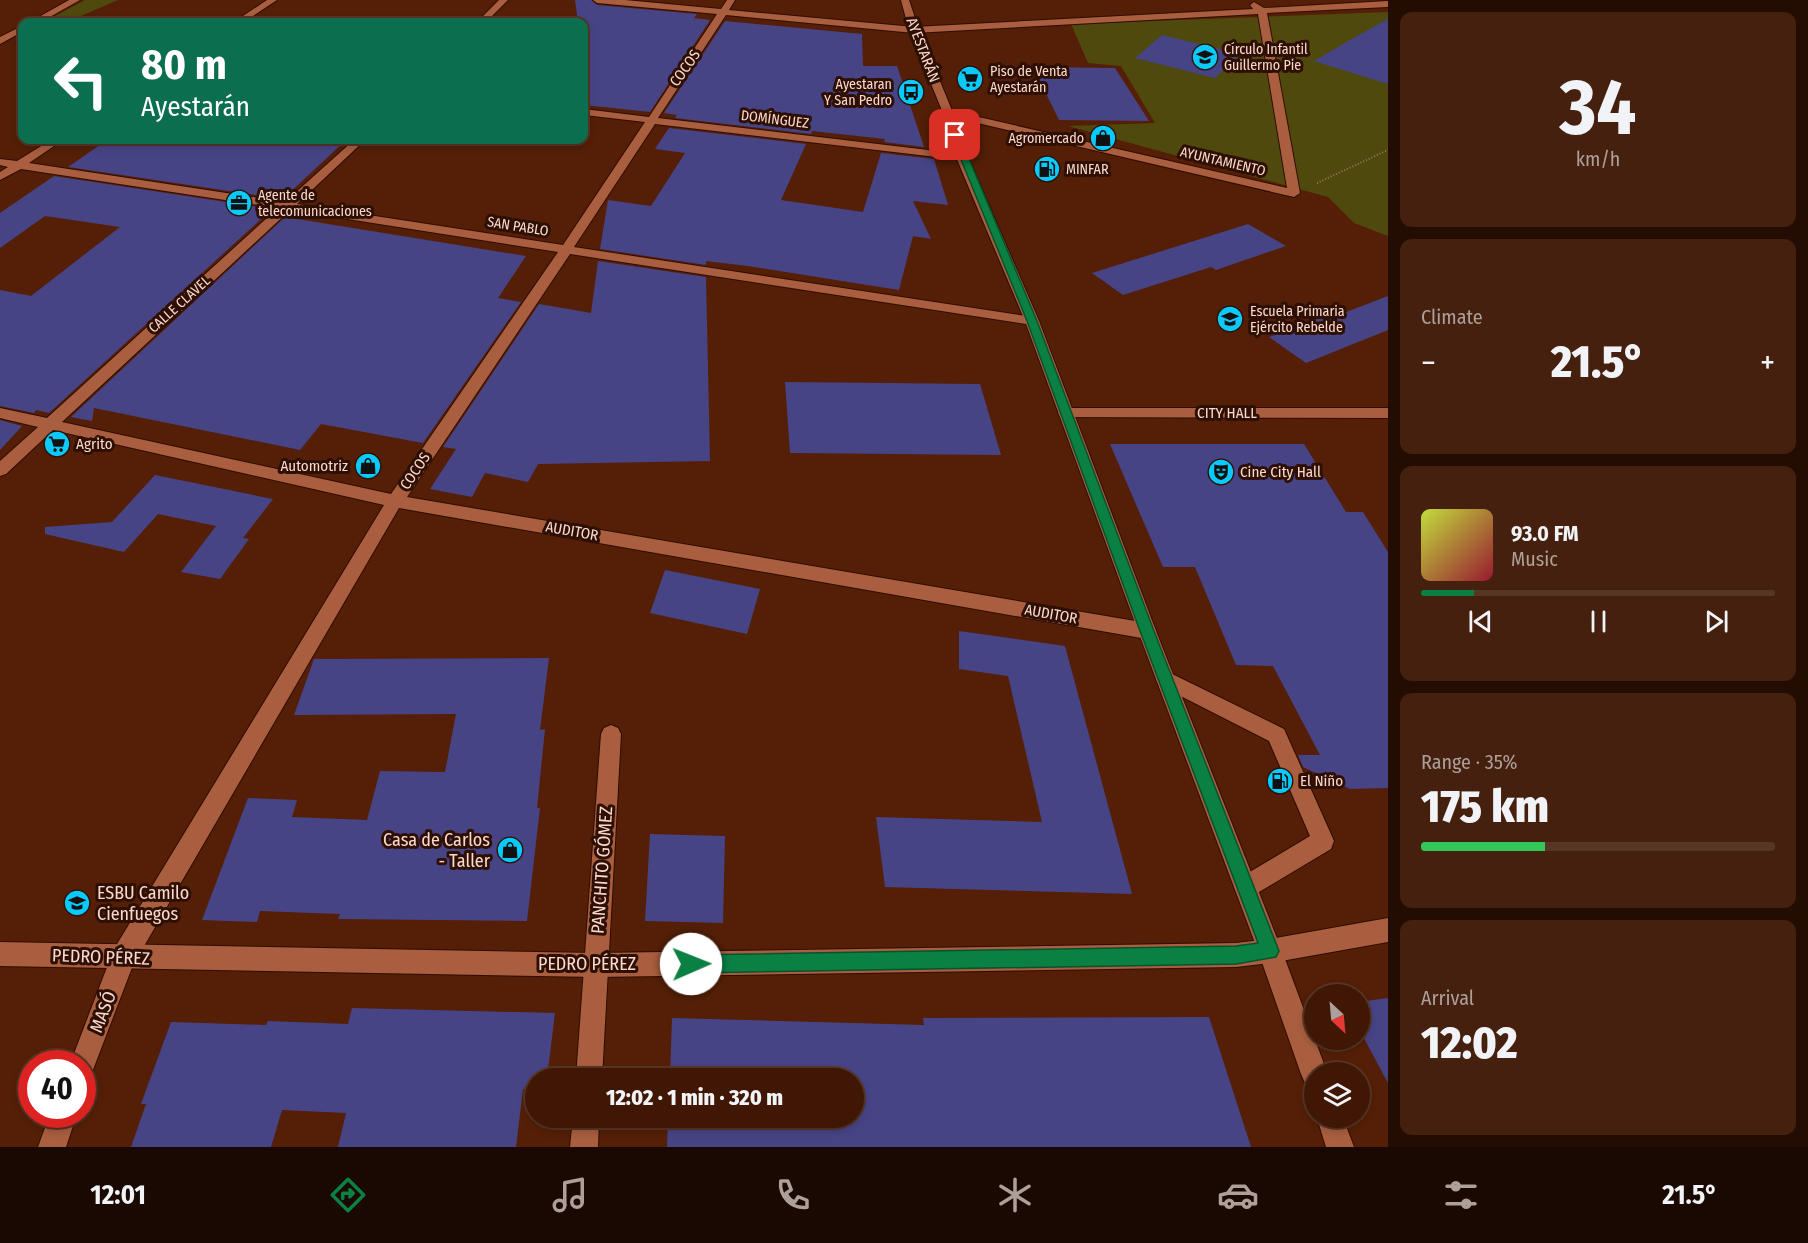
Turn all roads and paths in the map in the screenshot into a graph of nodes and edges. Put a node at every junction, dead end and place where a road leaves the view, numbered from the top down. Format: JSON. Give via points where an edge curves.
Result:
{"nodes":[{"id":1,"x":76,"y":0,"type":"edge"},
{"id":2,"x":273,"y":0,"type":"edge"},
{"id":3,"x":504,"y":0,"type":"edge"},
{"id":4,"x":597,"y":0,"type":"edge"},
{"id":5,"x":905,"y":0,"type":"edge"},
{"id":6,"x":1248,"y":0,"type":"edge"},
{"id":7,"x":1388,"y":4,"type":"edge"},
{"id":8,"x":727,"y":7,"type":"edge"},
{"id":9,"x":1263,"y":11,"type":"junction"},
{"id":10,"x":42,"y":18,"type":"edge"},
{"id":11,"x":244,"y":18,"type":"edge"},
{"id":12,"x":485,"y":18,"type":"edge"},
{"id":13,"x":914,"y":30,"type":"junction"},
{"id":14,"x":18,"y":31,"type":"edge"},
{"id":15,"x":0,"y":42,"type":"edge"},
{"id":16,"x":11,"y":44,"type":"dead end"},
{"id":17,"x":588,"y":112,"type":"edge"},
{"id":18,"x":948,"y":113,"type":"junction"},
{"id":19,"x":650,"y":119,"type":"junction"},
{"id":20,"x":51,"y":144,"type":"edge"},
{"id":21,"x":356,"y":144,"type":"edge"},
{"id":22,"x":1388,"y":150,"type":"edge"},
{"id":23,"x":962,"y":157,"type":"junction"},
{"id":24,"x":0,"y":162,"type":"edge"},
{"id":25,"x":18,"y":165,"type":"junction"},
{"id":26,"x":0,"y":177,"type":"edge"},
{"id":27,"x":1294,"y":193,"type":"junction"},
{"id":28,"x":288,"y":205,"type":"junction"},
{"id":29,"x":567,"y":248,"type":"junction"},
{"id":30,"x":1032,"y":321,"type":"junction"},
{"id":31,"x":0,"y":413,"type":"edge"},
{"id":32,"x":1066,"y":413,"type":"junction"},
{"id":33,"x":1388,"y":413,"type":"edge"},
{"id":34,"x":49,"y":423,"type":"junction"},
{"id":35,"x":0,"y":470,"type":"edge"},
{"id":36,"x":395,"y":501,"type":"junction"},
{"id":37,"x":1147,"y":631,"type":"junction"},
{"id":38,"x":1166,"y":679,"type":"junction"},
{"id":39,"x":611,"y":734,"type":"dead end"},
{"id":40,"x":1246,"y":887,"type":"junction"},
{"id":41,"x":1388,"y":930,"type":"edge"},
{"id":42,"x":1270,"y":951,"type":"junction"},
{"id":43,"x":0,"y":954,"type":"edge"},
{"id":44,"x":123,"y":958,"type":"junction"},
{"id":45,"x":596,"y":965,"type":"junction"},
{"id":46,"x":88,"y":1050,"type":"edge"},
{"id":47,"x":1310,"y":1062,"type":"edge"},
{"id":48,"x":590,"y":1068,"type":"edge"},
{"id":49,"x":59,"y":1128,"type":"edge"},
{"id":50,"x":585,"y":1128,"type":"edge"},
{"id":51,"x":1333,"y":1128,"type":"edge"},
{"id":52,"x":52,"y":1147,"type":"edge"},
{"id":53,"x":584,"y":1147,"type":"edge"},
{"id":54,"x":1340,"y":1147,"type":"edge"}],
"edges":[{"from":1,"to":10,"type":"street"},
{"from":2,"to":11,"type":"street"},
{"from":3,"to":12,"type":"street"},
{"from":4,"to":8,"type":"street"},
{"from":5,"to":13,"type":"street","name":"AYESTARÁN"},
{"from":6,"to":9,"type":"street"},
{"from":7,"to":9,"type":"street"},
{"from":8,"to":13,"type":"street"},
{"from":8,"to":19,"type":"street","name":"COCOS"},
{"from":9,"to":13,"type":"street"},
{"from":9,"to":27,"type":"street","name":"AYUNTAMIENTO"},
{"from":13,"to":18,"type":"street","name":"AYESTARÁN"},
{"from":14,"to":15,"type":"street"},
{"from":15,"to":16,"type":"street"},
{"from":17,"to":19,"type":"street","name":"DOMÍNGUEZ"},
{"from":18,"to":23,"type":"street","name":"AYESTARÁN"},
{"from":18,"to":27,"type":"street","name":"AYUNTAMIENTO"},
{"from":19,"to":23,"type":"street","name":"DOMÍNGUEZ"},
{"from":19,"to":29,"type":"street","name":"COCOS"},
{"from":20,"to":25,"type":"street"},
{"from":21,"to":28,"type":"street","name":"CALLE CLAVEL"},
{"from":22,"to":27,"type":"path"},
{"from":23,"to":30,"type":"street","name":"AYESTARÁN"},
{"from":24,"to":25,"type":"street","name":"SAN PABLO"},
{"from":25,"to":26,"type":"street"},
{"from":25,"to":28,"type":"street","name":"SAN PABLO"},
{"from":28,"to":29,"type":"street","name":"SAN PABLO"},
{"from":28,"to":34,"type":"street","name":"CALLE CLAVEL"},
{"from":29,"to":30,"type":"street","name":"SAN PABLO"},
{"from":29,"to":36,"type":"street","name":"COCOS"},
{"from":30,"to":32,"type":"street","name":"AYESTARÁN"},
{"from":31,"to":34,"type":"street","name":"AUDITOR"},
{"from":32,"to":33,"type":"street","name":"CITY HALL"},
{"from":32,"to":37,"type":"street","name":"AYESTARÁN"},
{"from":34,"to":35,"type":"street","name":"CALLE CLAVEL"},
{"from":34,"to":36,"type":"street","name":"AUDITOR"},
{"from":36,"to":37,"type":"street","name":"AUDITOR"},
{"from":36,"to":44,"type":"street","name":"COCOS"},
{"from":37,"to":38,"type":"street","name":"AYESTARÁN"},
{"from":38,"to":40,"type":"street","name":"AYESTARÁN"},
{"from":38,"to":40,"type":"street","via":[[1277,735],[1323,841]]},
{"from":39,"to":45,"type":"street","name":"PANCHITO GÓMEZ"},
{"from":40,"to":42,"type":"street","name":"AYESTARÁN"},
{"from":41,"to":42,"type":"street","name":"PEDRO PÉREZ"},
{"from":42,"to":45,"type":"street","name":"PEDRO PÉREZ","via":[[1236,955]]},
{"from":42,"to":47,"type":"street","name":"AYESTARÁN"},
{"from":43,"to":44,"type":"street","name":"PEDRO PÉREZ"},
{"from":44,"to":45,"type":"street","name":"PEDRO PÉREZ"},
{"from":44,"to":46,"type":"street","name":"MASÓ"},
{"from":45,"to":48,"type":"street","name":"PANCHITO GÓMEZ"},
{"from":49,"to":52,"type":"street"},
{"from":50,"to":53,"type":"street"},
{"from":51,"to":54,"type":"street"}]}
